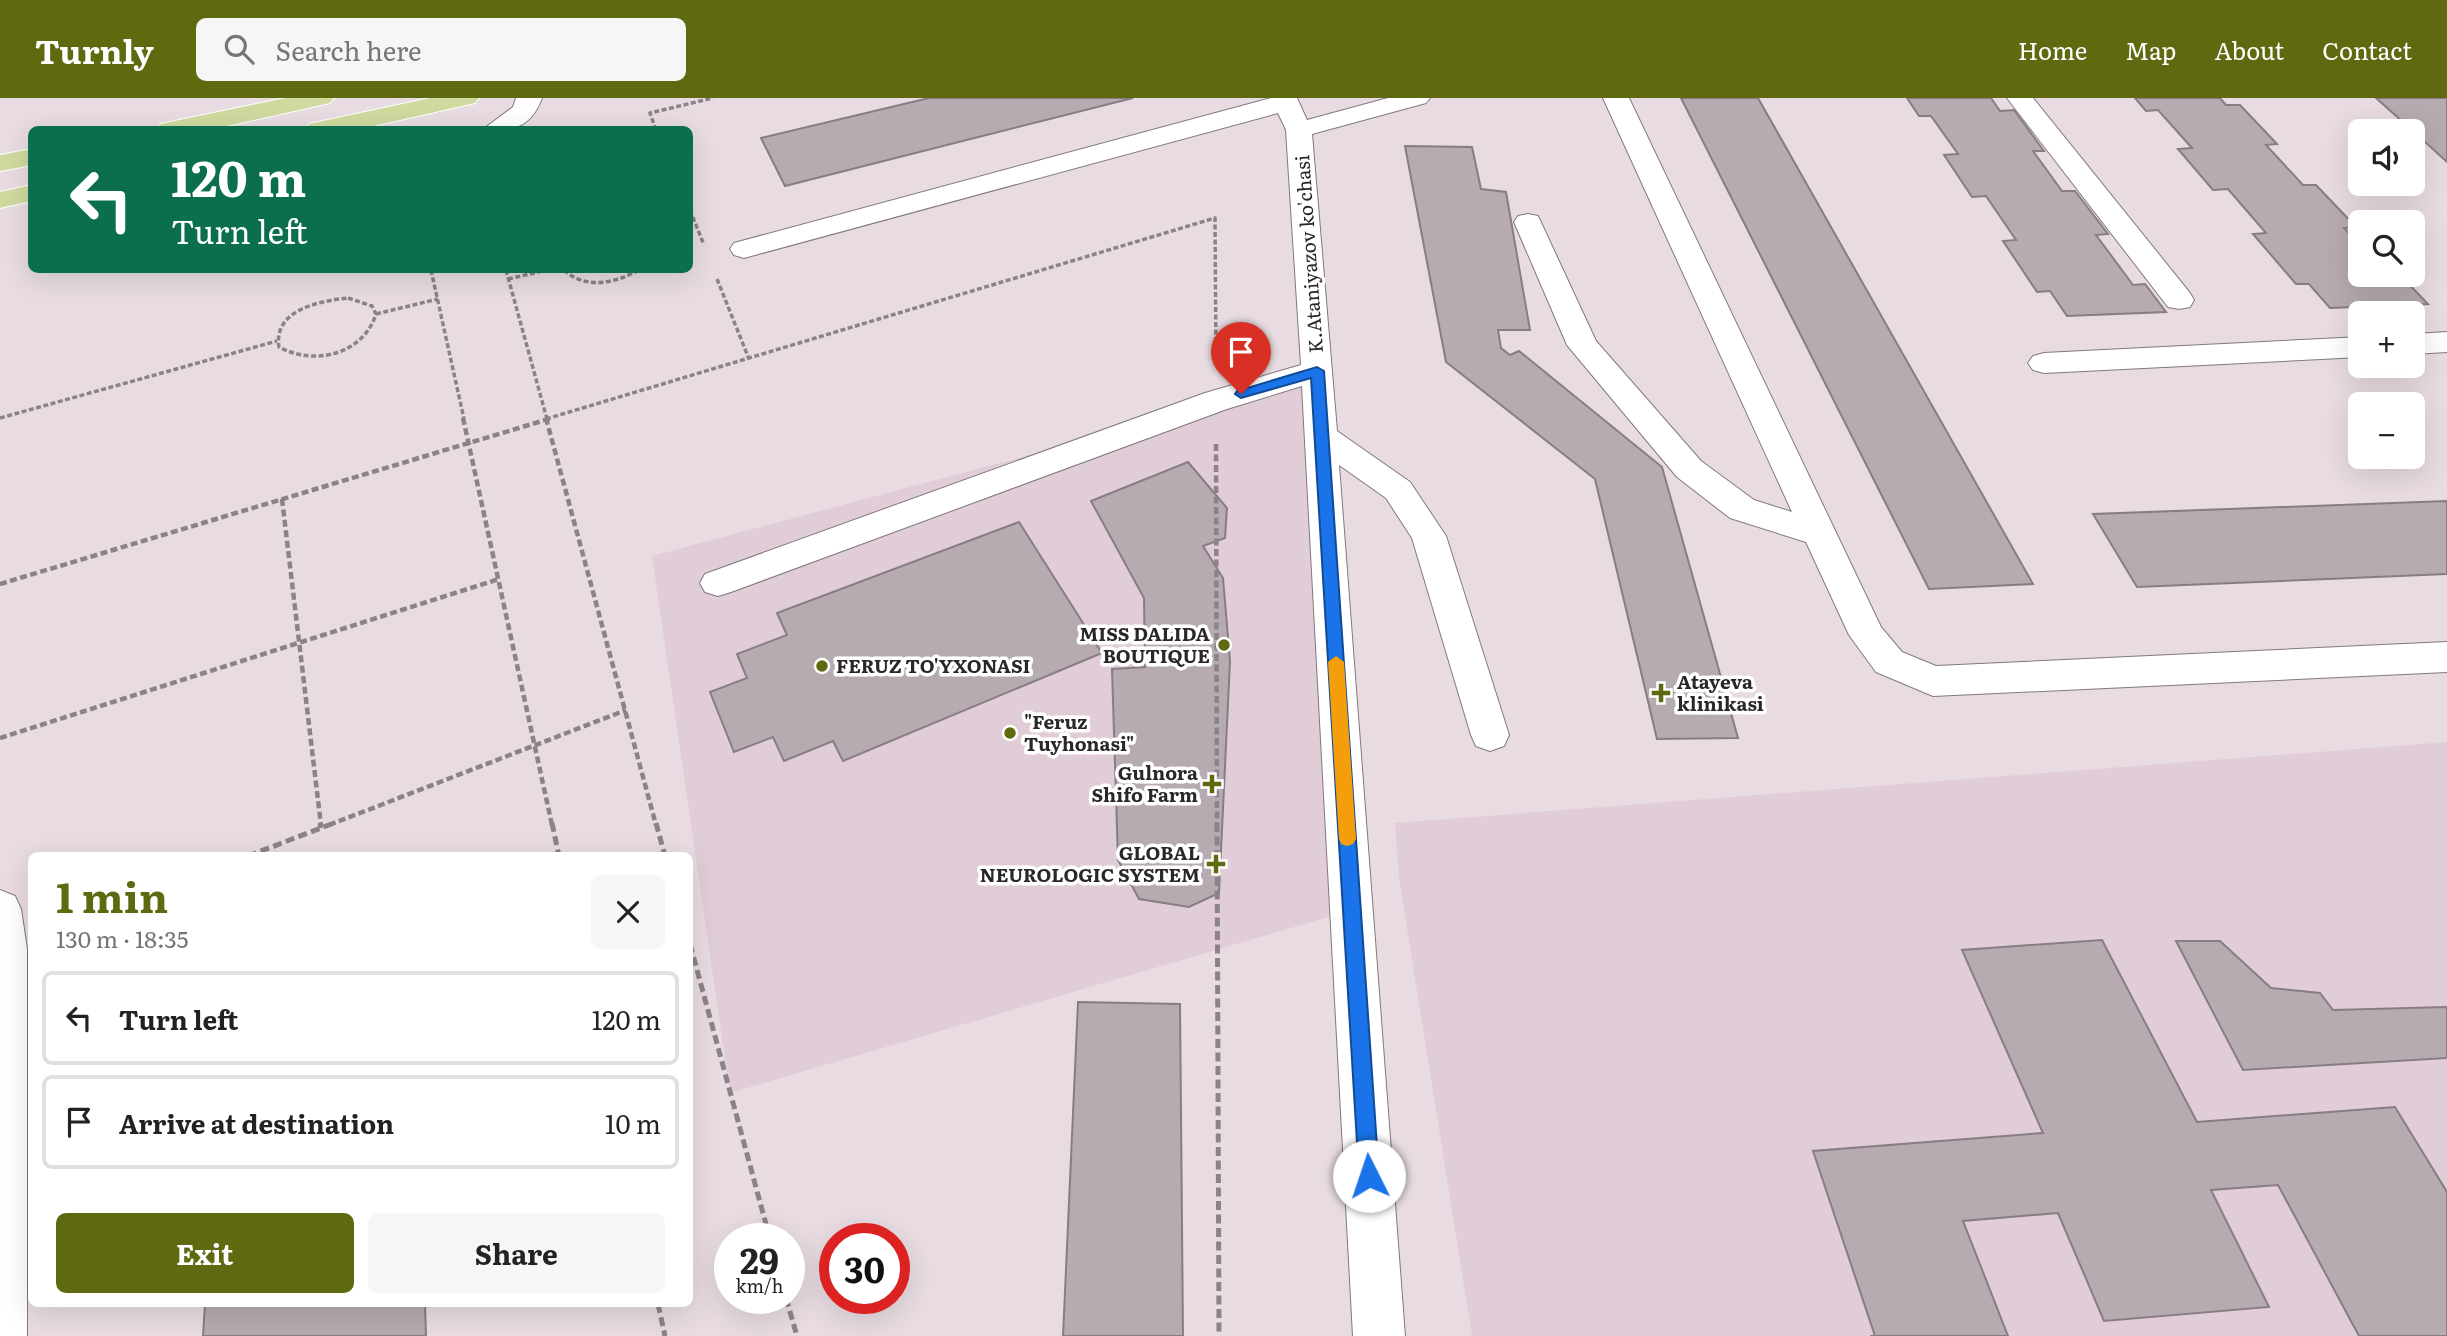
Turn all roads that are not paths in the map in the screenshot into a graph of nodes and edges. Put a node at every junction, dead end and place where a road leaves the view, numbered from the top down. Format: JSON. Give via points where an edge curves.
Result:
{"nodes":[{"id":1,"x":321,"y":98,"type":"edge"},
{"id":2,"x":466,"y":98,"type":"edge"},
{"id":3,"x":529,"y":98,"type":"edge"},
{"id":4,"x":1417,"y":98,"type":"edge"},
{"id":5,"x":1616,"y":98,"type":"edge"},
{"id":6,"x":2020,"y":98,"type":"edge"},
{"id":7,"x":1290,"y":110,"type":"edge"},
{"id":8,"x":190,"y":126,"type":"edge"},
{"id":9,"x":336,"y":126,"type":"edge"},
{"id":10,"x":501,"y":126,"type":"edge"},
{"id":11,"x":28,"y":158,"type":"edge"},
{"id":12,"x":0,"y":163,"type":"edge"},
{"id":13,"x":28,"y":194,"type":"edge"},
{"id":14,"x":0,"y":200,"type":"edge"},
{"id":15,"x":1528,"y":222,"type":"dead end"},
{"id":16,"x":744,"y":249,"type":"dead end"},
{"id":17,"x":2179,"y":300,"type":"dead end"},
{"id":18,"x":2447,"y":342,"type":"edge"},
{"id":19,"x":2425,"y":343,"type":"edge"},
{"id":20,"x":2348,"y":348,"type":"edge"},
{"id":21,"x":2044,"y":363,"type":"dead end"},
{"id":22,"x":1317,"y":371,"type":"junction"},
{"id":23,"x":1321,"y":436,"type":"junction"},
{"id":24,"x":1819,"y":533,"type":"junction"},
{"id":25,"x":718,"y":583,"type":"dead end"},
{"id":26,"x":2447,"y":657,"type":"edge"},
{"id":27,"x":1490,"y":735,"type":"dead end"},
{"id":28,"x":0,"y":908,"type":"edge"},
{"id":29,"x":1,"y":1336,"type":"edge"},
{"id":30,"x":1379,"y":1336,"type":"edge"}],
"edges":[{"from":1,"to":8,"type":"main road"},
{"from":2,"to":9,"type":"main road"},
{"from":3,"to":10,"type":"street","via":[[524,111]]},
{"from":4,"to":7,"type":"street"},
{"from":5,"to":24,"type":"street"},
{"from":6,"to":17,"type":"street"},
{"from":7,"to":16,"type":"street"},
{"from":7,"to":22,"type":"street","name":"K.Ataniyazov ko'chasi"},
{"from":11,"to":12,"type":"main road"},
{"from":13,"to":14,"type":"main road"},
{"from":15,"to":24,"type":"street","via":[[1582,345],[1689,469],[1742,509]]},
{"from":18,"to":19,"type":"street"},
{"from":20,"to":21,"type":"street"},
{"from":22,"to":23,"type":"street","name":"K.Ataniyazov ko'chasi"},
{"from":22,"to":25,"type":"street","via":[[1216,401]]},
{"from":23,"to":27,"type":"street","via":[[1398,489],[1429,536]]},
{"from":23,"to":30,"type":"street","name":"K.Ataniyazov ko'chasi"},
{"from":24,"to":26,"type":"street","via":[[1867,635],[1889,662],[1933,681]]},
{"from":28,"to":29,"type":"street","via":[[5,949]]}]}
